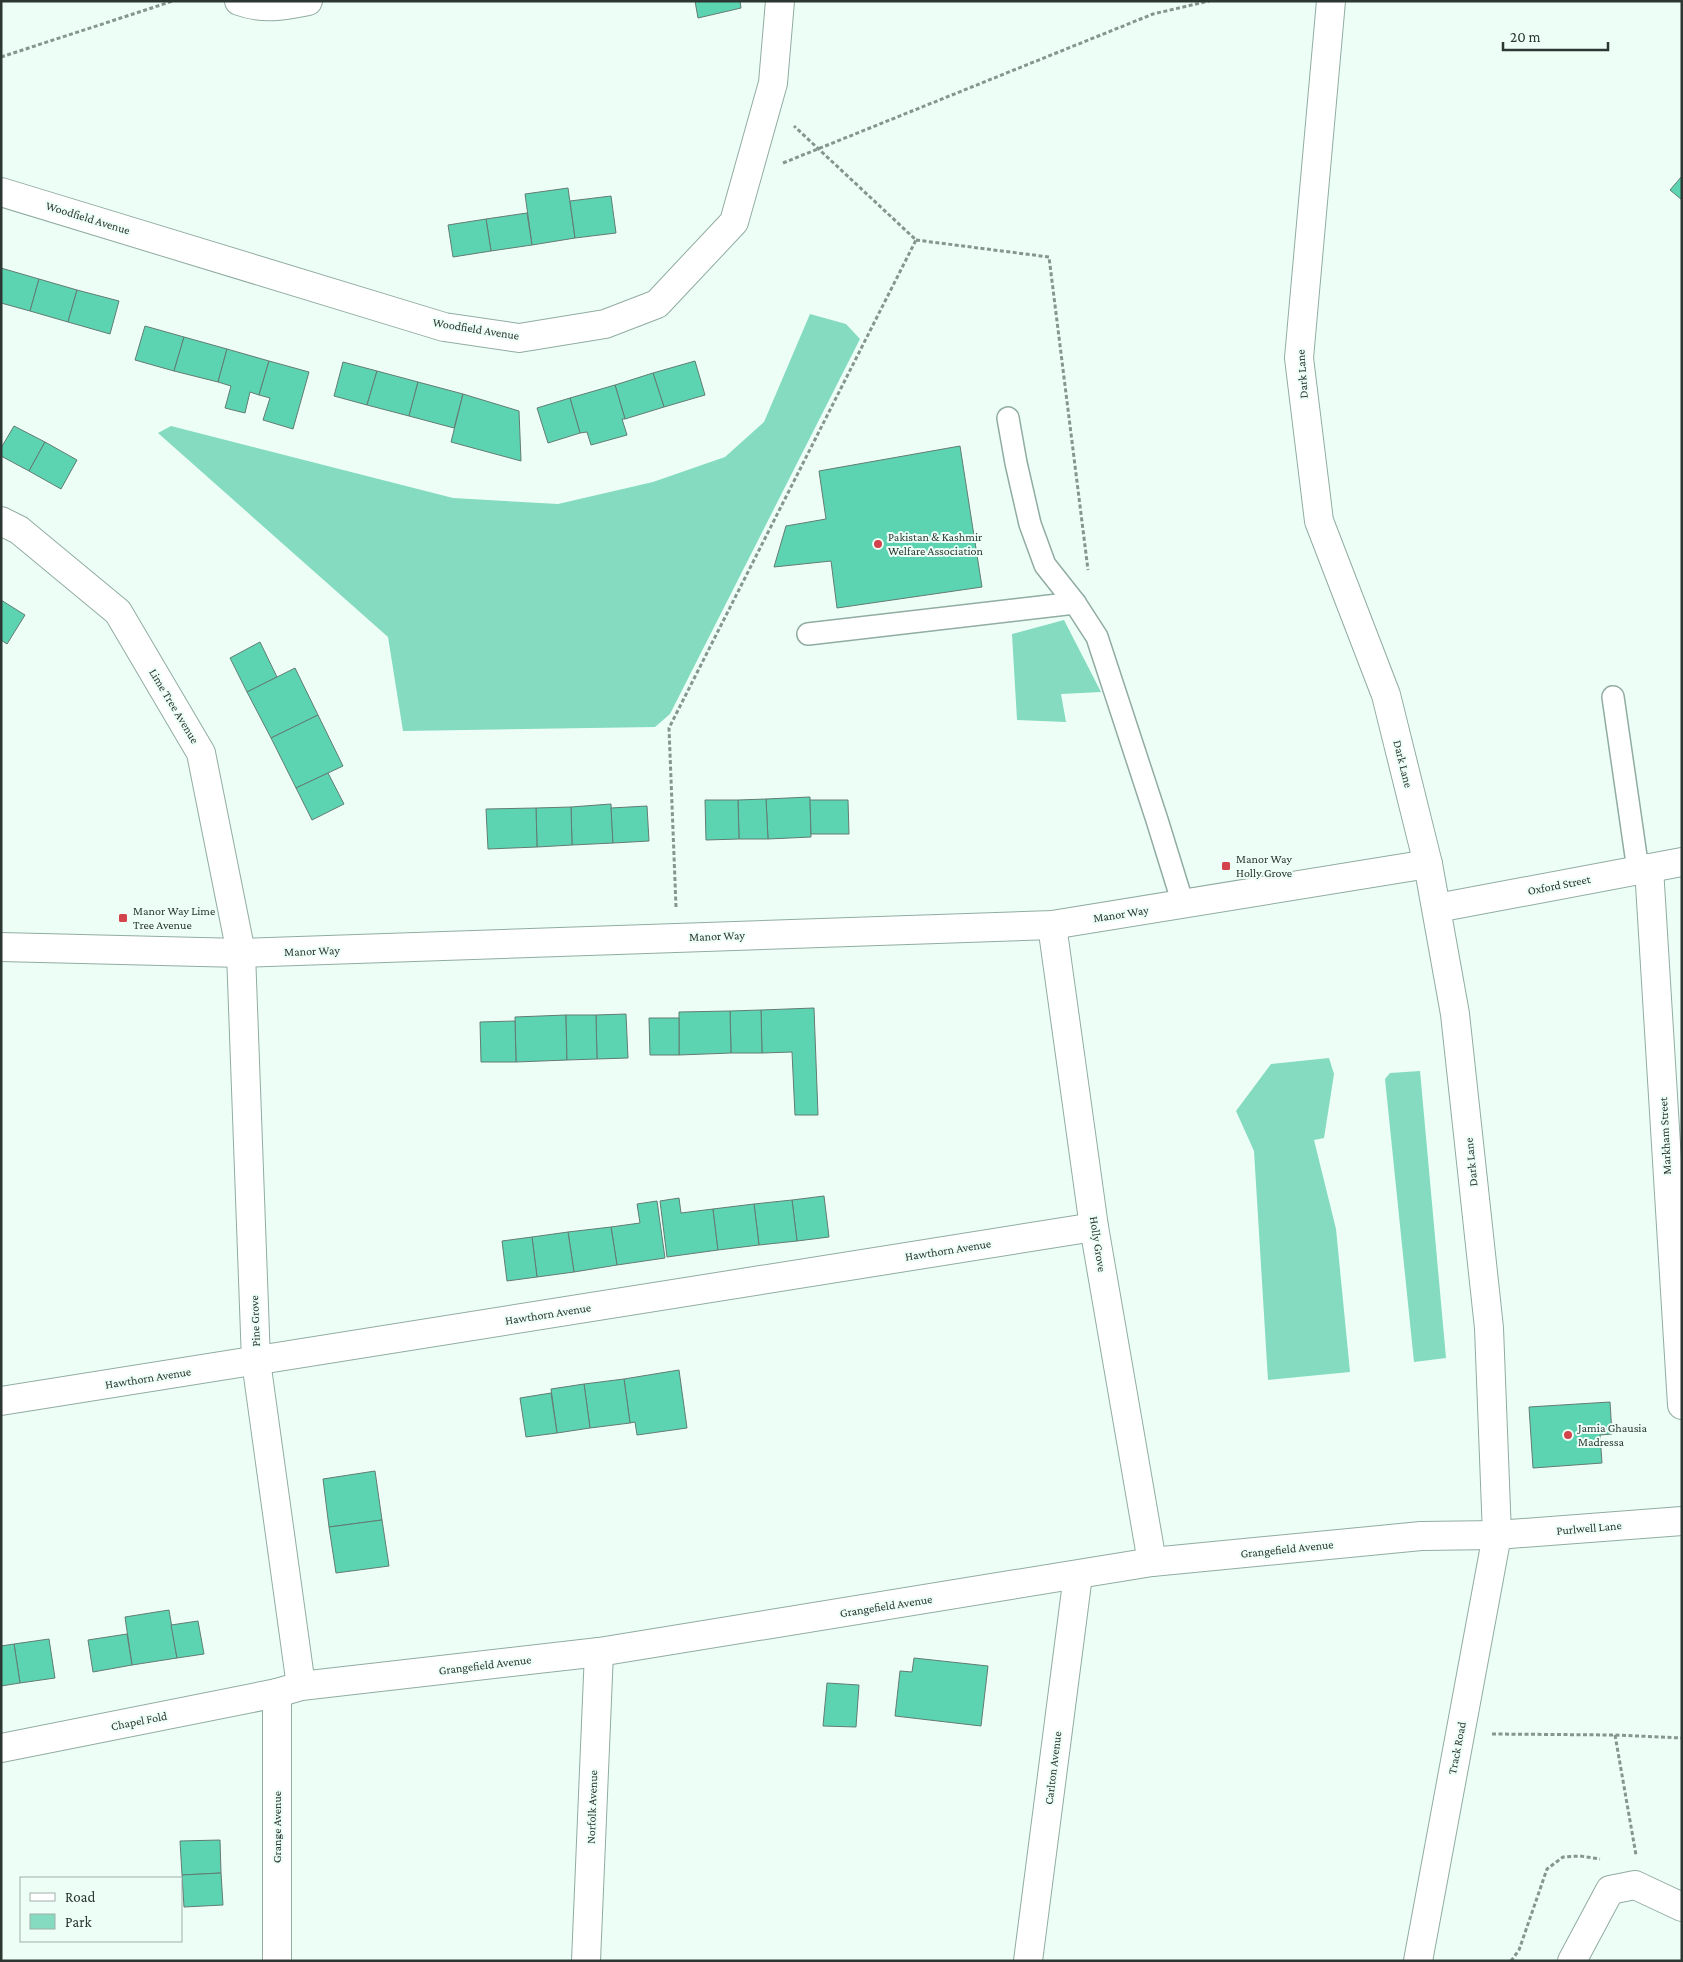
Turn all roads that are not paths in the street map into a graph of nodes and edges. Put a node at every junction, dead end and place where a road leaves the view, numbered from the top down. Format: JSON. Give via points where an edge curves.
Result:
{"nodes":[{"id":1,"x":239,"y":1,"type":"edge"},
{"id":2,"x":308,"y":1,"type":"edge"},
{"id":3,"x":780,"y":1,"type":"edge"},
{"id":4,"x":1331,"y":1,"type":"edge"},
{"id":5,"x":1,"y":192,"type":"edge"},
{"id":6,"x":1008,"y":418,"type":"dead end"},
{"id":7,"x":1,"y":521,"type":"edge"},
{"id":8,"x":1075,"y":603,"type":"junction"},
{"id":9,"x":808,"y":634,"type":"dead end"},
{"id":10,"x":1613,"y":697,"type":"dead end"},
{"id":11,"x":1682,"y":862,"type":"edge"},
{"id":12,"x":1428,"y":864,"type":"junction"},
{"id":13,"x":1644,"y":869,"type":"junction"},
{"id":14,"x":1183,"y":904,"type":"junction"},
{"id":15,"x":1436,"y":908,"type":"junction"},
{"id":16,"x":1052,"y":925,"type":"junction"},
{"id":17,"x":1,"y":947,"type":"edge"},
{"id":18,"x":241,"y":953,"type":"junction"},
{"id":19,"x":1094,"y":1227,"type":"junction"},
{"id":20,"x":256,"y":1361,"type":"junction"},
{"id":21,"x":1,"y":1401,"type":"edge"},
{"id":22,"x":1682,"y":1405,"type":"edge"},
{"id":23,"x":1682,"y":1521,"type":"edge"},
{"id":24,"x":1497,"y":1536,"type":"junction"},
{"id":25,"x":1152,"y":1562,"type":"junction"},
{"id":26,"x":1078,"y":1575,"type":"junction"},
{"id":27,"x":599,"y":1652,"type":"junction"},
{"id":28,"x":289,"y":1690,"type":"junction"},
{"id":29,"x":1,"y":1748,"type":"edge"},
{"id":30,"x":1682,"y":1907,"type":"edge"},
{"id":31,"x":277,"y":1961,"type":"edge"},
{"id":32,"x":586,"y":1961,"type":"edge"},
{"id":33,"x":1028,"y":1961,"type":"edge"},
{"id":34,"x":1418,"y":1961,"type":"edge"},
{"id":35,"x":1572,"y":1961,"type":"edge"}],
"edges":[{"from":1,"to":2,"type":"street","via":[[254,6],[283,6]]},
{"from":3,"to":5,"type":"street","name":"Woodfield Avenue","via":[[773,83],[734,222],[657,304],[605,324],[519,338],[444,326]]},
{"from":4,"to":12,"type":"street","name":"Dark Lane","via":[[1299,358],[1319,522],[1386,695]]},
{"from":6,"to":8,"type":"lane","via":[[1030,524],[1045,565]]},
{"from":7,"to":18,"type":"street","name":"Lime Tree Avenue","via":[[19,530],[118,612],[201,753]]},
{"from":8,"to":9,"type":"lane"},
{"from":8,"to":14,"type":"lane","via":[[1096,637]]},
{"from":10,"to":13,"type":"lane"},
{"from":11,"to":13,"type":"street","name":"Oxford Street"},
{"from":12,"to":14,"type":"street","name":"Manor Way"},
{"from":12,"to":15,"type":"street","name":"Dark Lane"},
{"from":13,"to":15,"type":"street","name":"Oxford Street"},
{"from":13,"to":22,"type":"street","name":"Markham Street"},
{"from":14,"to":16,"type":"street","name":"Manor Way"},
{"from":15,"to":24,"type":"street","name":"Dark Lane","via":[[1455,1014],[1489,1328]]},
{"from":16,"to":18,"type":"street","name":"Manor Way"},
{"from":16,"to":19,"type":"street","name":"Holly Grove"},
{"from":17,"to":18,"type":"street","name":"Manor Way"},
{"from":18,"to":20,"type":"street","name":"Pine Grove"},
{"from":19,"to":20,"type":"street","name":"Hawthorn Avenue"},
{"from":19,"to":25,"type":"street","name":"Holly Grove"},
{"from":20,"to":21,"type":"street","name":"Hawthorn Avenue"},
{"from":20,"to":28,"type":"street","name":"Pine Grove"},
{"from":23,"to":24,"type":"street","name":"Purlwell Lane"},
{"from":24,"to":25,"type":"street","name":"Grangefield Avenue","via":[[1421,1536]]},
{"from":24,"to":34,"type":"street","name":"Track Road"},
{"from":25,"to":26,"type":"street","name":"Grangefield Avenue"},
{"from":26,"to":27,"type":"street","name":"Grangefield Avenue"},
{"from":26,"to":33,"type":"street","name":"Carlton Avenue"},
{"from":27,"to":28,"type":"street","name":"Grangefield Avenue"},
{"from":27,"to":32,"type":"street","name":"Norfolk Avenue"},
{"from":28,"to":29,"type":"street","name":"Chapel Fold"},
{"from":28,"to":31,"type":"street","name":"Grange Avenue"},
{"from":30,"to":35,"type":"street","via":[[1635,1885],[1610,1890]]}]}
